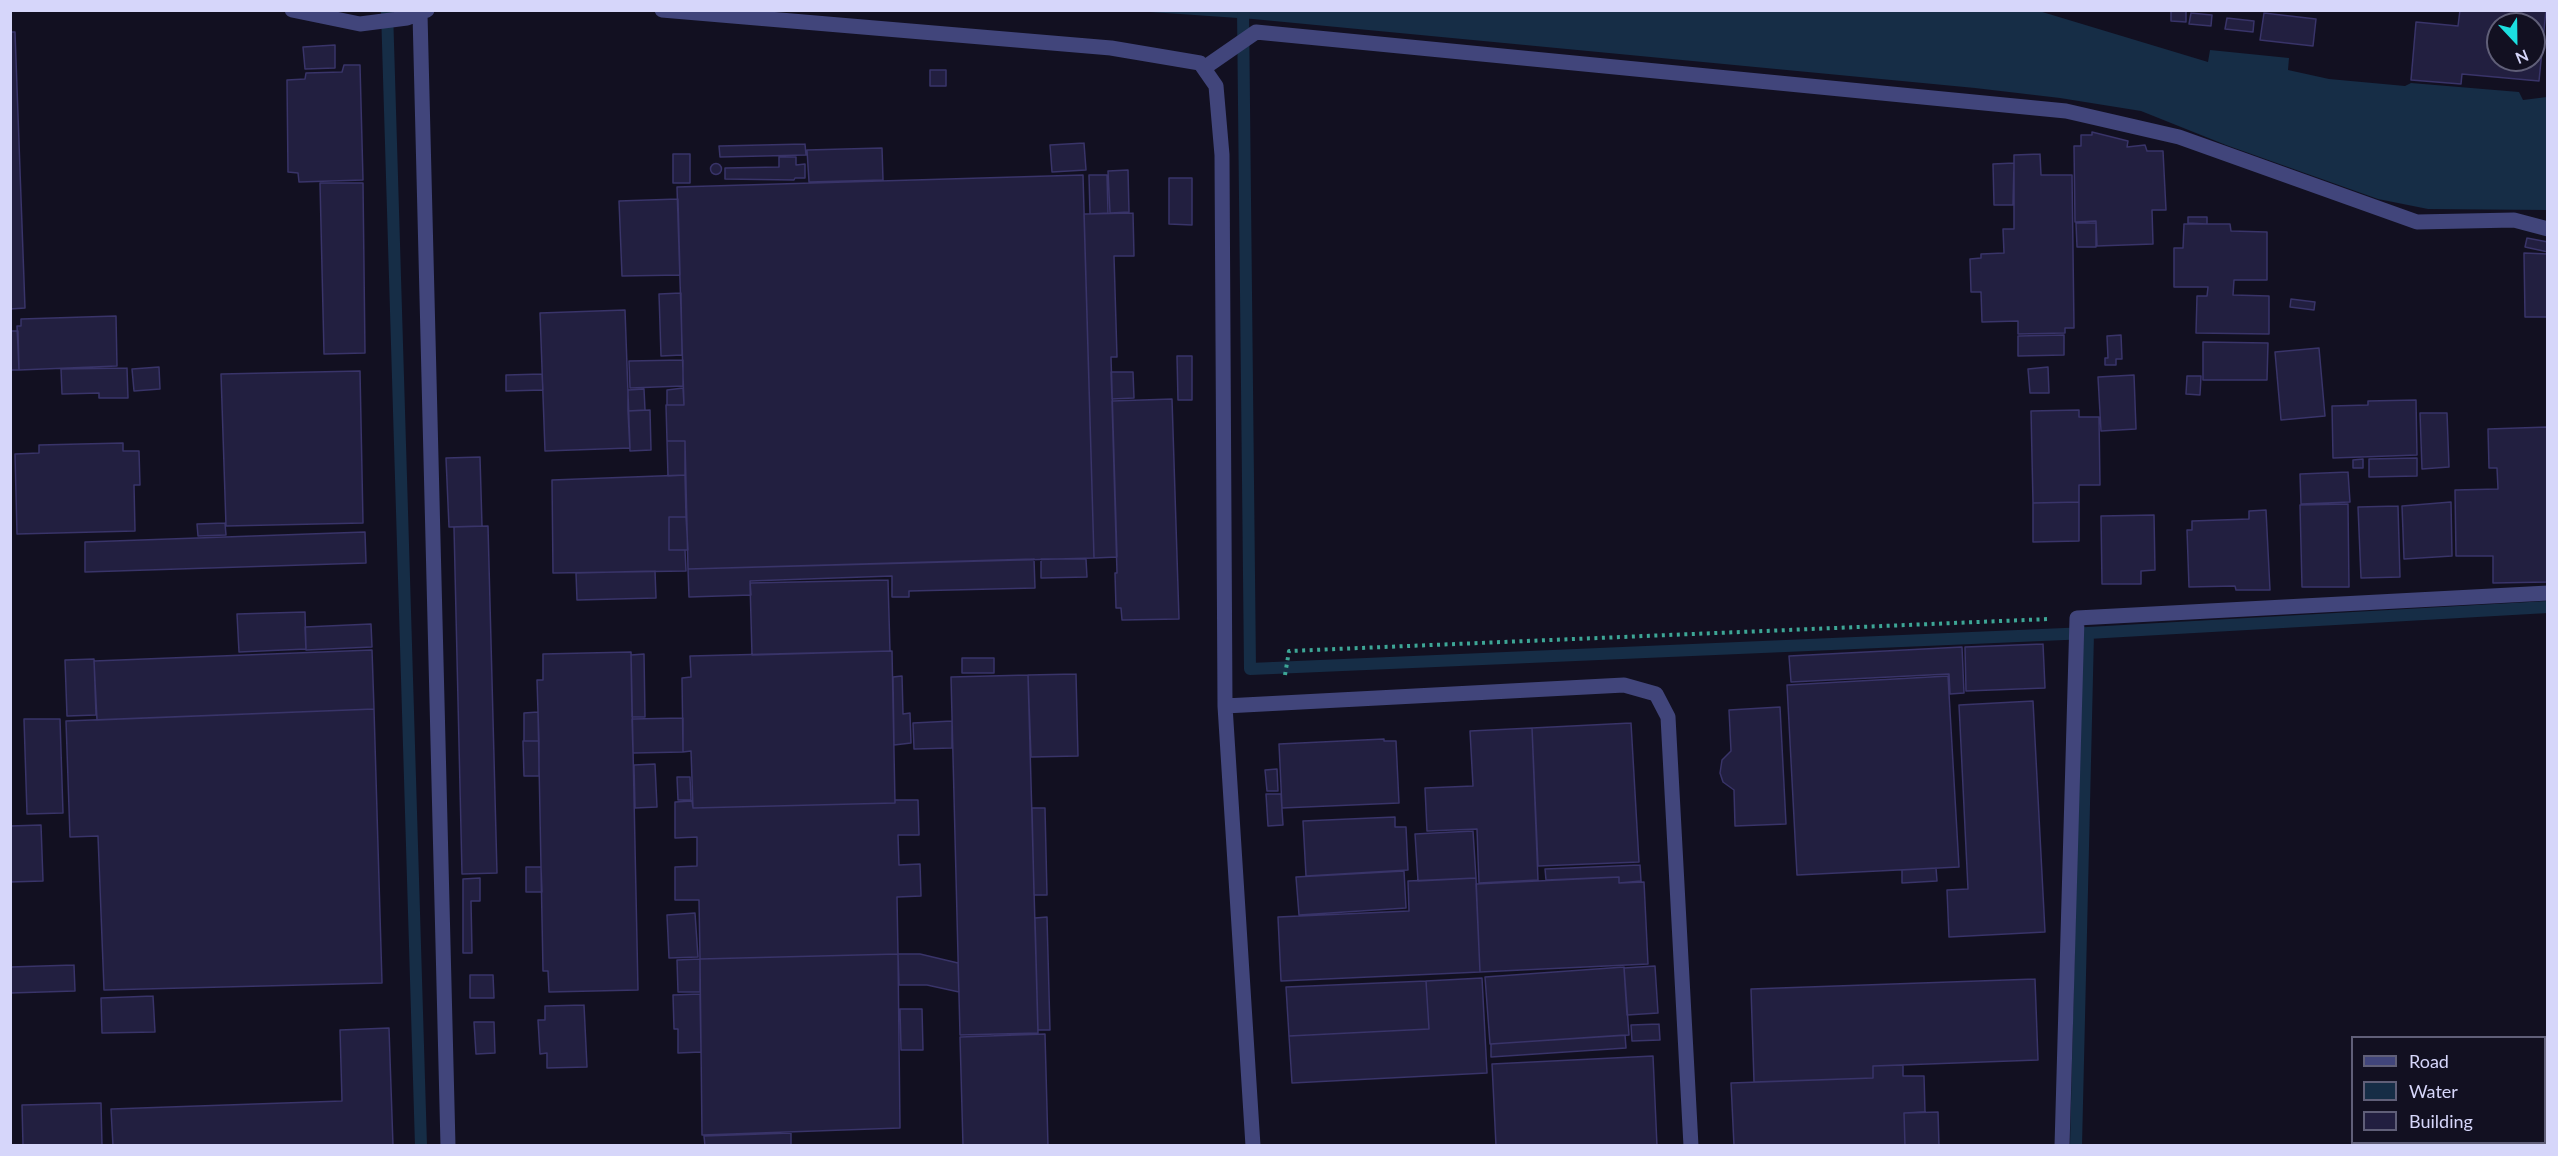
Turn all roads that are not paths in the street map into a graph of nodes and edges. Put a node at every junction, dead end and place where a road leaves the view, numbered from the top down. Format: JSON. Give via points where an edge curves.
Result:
{"nodes":[{"id":1,"x":292,"y":10,"type":"edge"},
{"id":2,"x":662,"y":10,"type":"edge"},
{"id":3,"x":418,"y":14,"type":"edge"},
{"id":4,"x":1204,"y":68,"type":"junction"},
{"id":5,"x":2547,"y":229,"type":"edge"},
{"id":6,"x":2547,"y":593,"type":"edge"},
{"id":7,"x":1225,"y":706,"type":"junction"},
{"id":8,"x":448,"y":1146,"type":"edge"},
{"id":9,"x":1254,"y":1146,"type":"edge"},
{"id":10,"x":1691,"y":1146,"type":"edge"},
{"id":11,"x":2062,"y":1146,"type":"edge"}],
"edges":[{"from":1,"to":3,"type":"street","via":[[360,24]]},
{"from":2,"to":4,"type":"street","via":[[1111,48],[1200,63]]},
{"from":3,"to":8,"type":"street"},
{"from":4,"to":5,"type":"street","via":[[1256,32],[2066,111],[2179,137],[2417,222],[2514,220]]},
{"from":4,"to":7,"type":"street","via":[[1216,86],[1222,155]]},
{"from":6,"to":11,"type":"street","via":[[2077,619]]},
{"from":7,"to":9,"type":"street"},
{"from":7,"to":10,"type":"street","via":[[1624,686],[1656,694],[1668,717]]}]}
